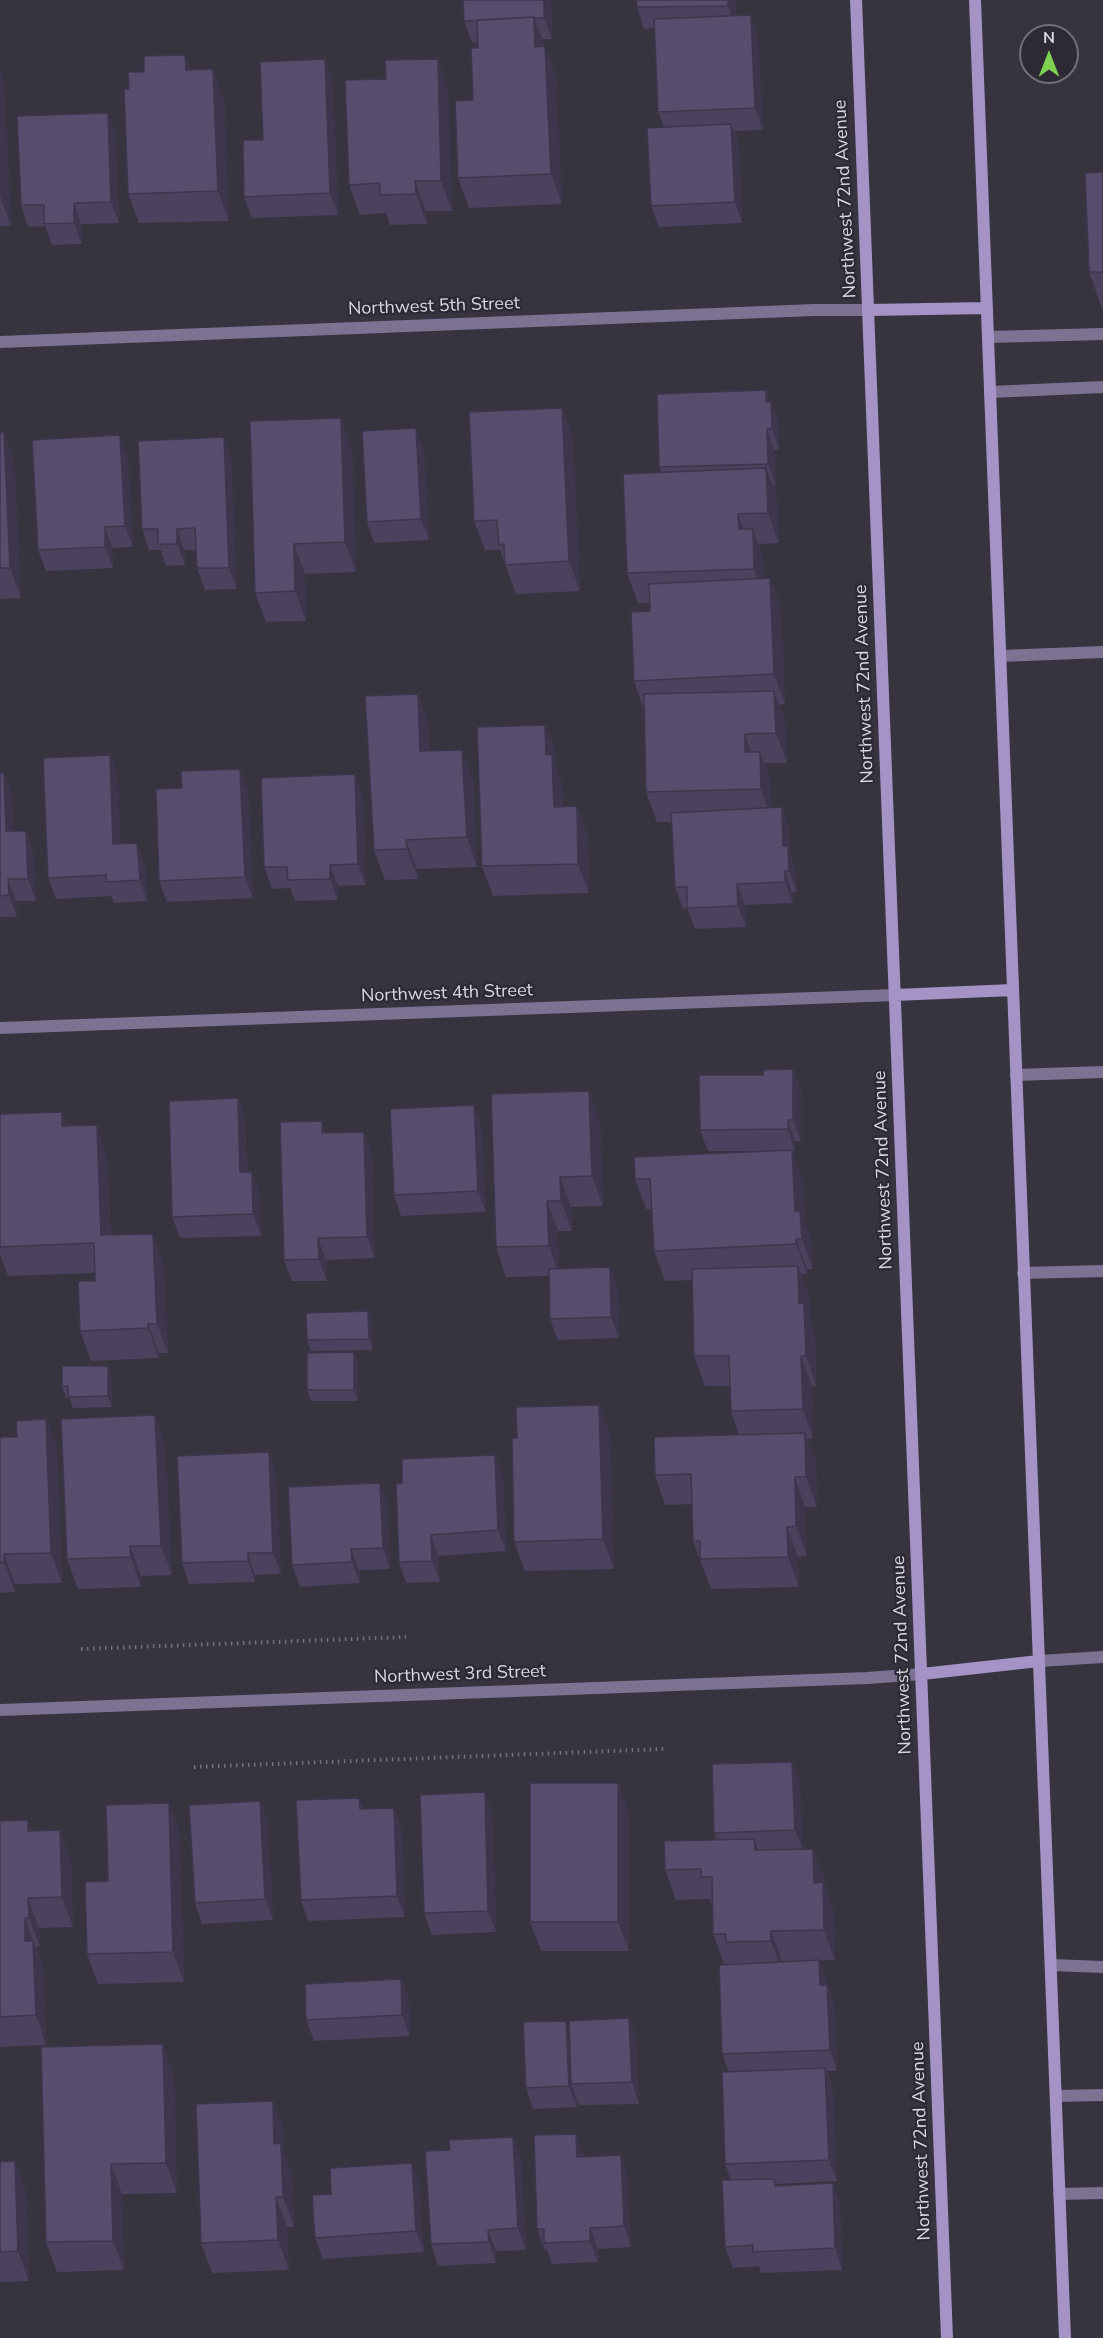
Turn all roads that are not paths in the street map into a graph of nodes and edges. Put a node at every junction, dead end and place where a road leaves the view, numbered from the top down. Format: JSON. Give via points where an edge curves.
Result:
{"nodes":[{"id":1,"x":856,"y":0,"type":"edge"},
{"id":2,"x":975,"y":0,"type":"edge"},
{"id":3,"x":987,"y":308,"type":"junction"},
{"id":4,"x":869,"y":310,"type":"junction"},
{"id":5,"x":1103,"y":334,"type":"edge"},
{"id":6,"x":988,"y":337,"type":"junction"},
{"id":7,"x":0,"y":342,"type":"edge"},
{"id":8,"x":1103,"y":387,"type":"edge"},
{"id":9,"x":990,"y":392,"type":"junction"},
{"id":10,"x":1103,"y":652,"type":"edge"},
{"id":11,"x":1000,"y":656,"type":"junction"},
{"id":12,"x":1013,"y":990,"type":"junction"},
{"id":13,"x":895,"y":995,"type":"junction"},
{"id":14,"x":0,"y":1028,"type":"edge"},
{"id":15,"x":1103,"y":1072,"type":"edge"},
{"id":16,"x":1016,"y":1075,"type":"junction"},
{"id":17,"x":1103,"y":1271,"type":"edge"},
{"id":18,"x":1023,"y":1272,"type":"junction"},
{"id":19,"x":1103,"y":1656,"type":"edge"},
{"id":20,"x":1039,"y":1661,"type":"junction"},
{"id":21,"x":922,"y":1674,"type":"junction"},
{"id":22,"x":0,"y":1710,"type":"edge"},
{"id":23,"x":1052,"y":1965,"type":"junction"},
{"id":24,"x":1103,"y":1967,"type":"edge"},
{"id":25,"x":1103,"y":2095,"type":"edge"},
{"id":26,"x":1056,"y":2096,"type":"junction"},
{"id":27,"x":1103,"y":2193,"type":"edge"},
{"id":28,"x":1059,"y":2194,"type":"junction"},
{"id":29,"x":947,"y":2338,"type":"edge"},
{"id":30,"x":1065,"y":2338,"type":"edge"}],
"edges":[{"from":1,"to":4,"type":"main road","name":"Northwest 72nd Avenue"},
{"from":2,"to":3,"type":"main road"},
{"from":3,"to":4,"type":"main road"},
{"from":3,"to":6,"type":"main road"},
{"from":4,"to":7,"type":"street","name":"Northwest 5th Street"},
{"from":4,"to":13,"type":"main road","name":"Northwest 72nd Avenue"},
{"from":5,"to":6,"type":"street"},
{"from":6,"to":9,"type":"main road"},
{"from":8,"to":9,"type":"street"},
{"from":9,"to":11,"type":"main road"},
{"from":10,"to":11,"type":"street"},
{"from":11,"to":12,"type":"main road"},
{"from":12,"to":13,"type":"main road"},
{"from":12,"to":16,"type":"main road"},
{"from":13,"to":14,"type":"street","name":"Northwest 4th Street"},
{"from":13,"to":21,"type":"main road","name":"Northwest 72nd Avenue"},
{"from":15,"to":16,"type":"street"},
{"from":16,"to":18,"type":"main road"},
{"from":17,"to":18,"type":"street"},
{"from":18,"to":20,"type":"main road"},
{"from":19,"to":20,"type":"street"},
{"from":20,"to":21,"type":"main road"},
{"from":20,"to":23,"type":"main road"},
{"from":21,"to":22,"type":"street","name":"Northwest 3rd Street"},
{"from":21,"to":29,"type":"main road","name":"Northwest 72nd Avenue"},
{"from":23,"to":24,"type":"street"},
{"from":23,"to":26,"type":"main road"},
{"from":25,"to":26,"type":"street"},
{"from":26,"to":28,"type":"main road"},
{"from":27,"to":28,"type":"street"},
{"from":28,"to":30,"type":"main road"}]}
